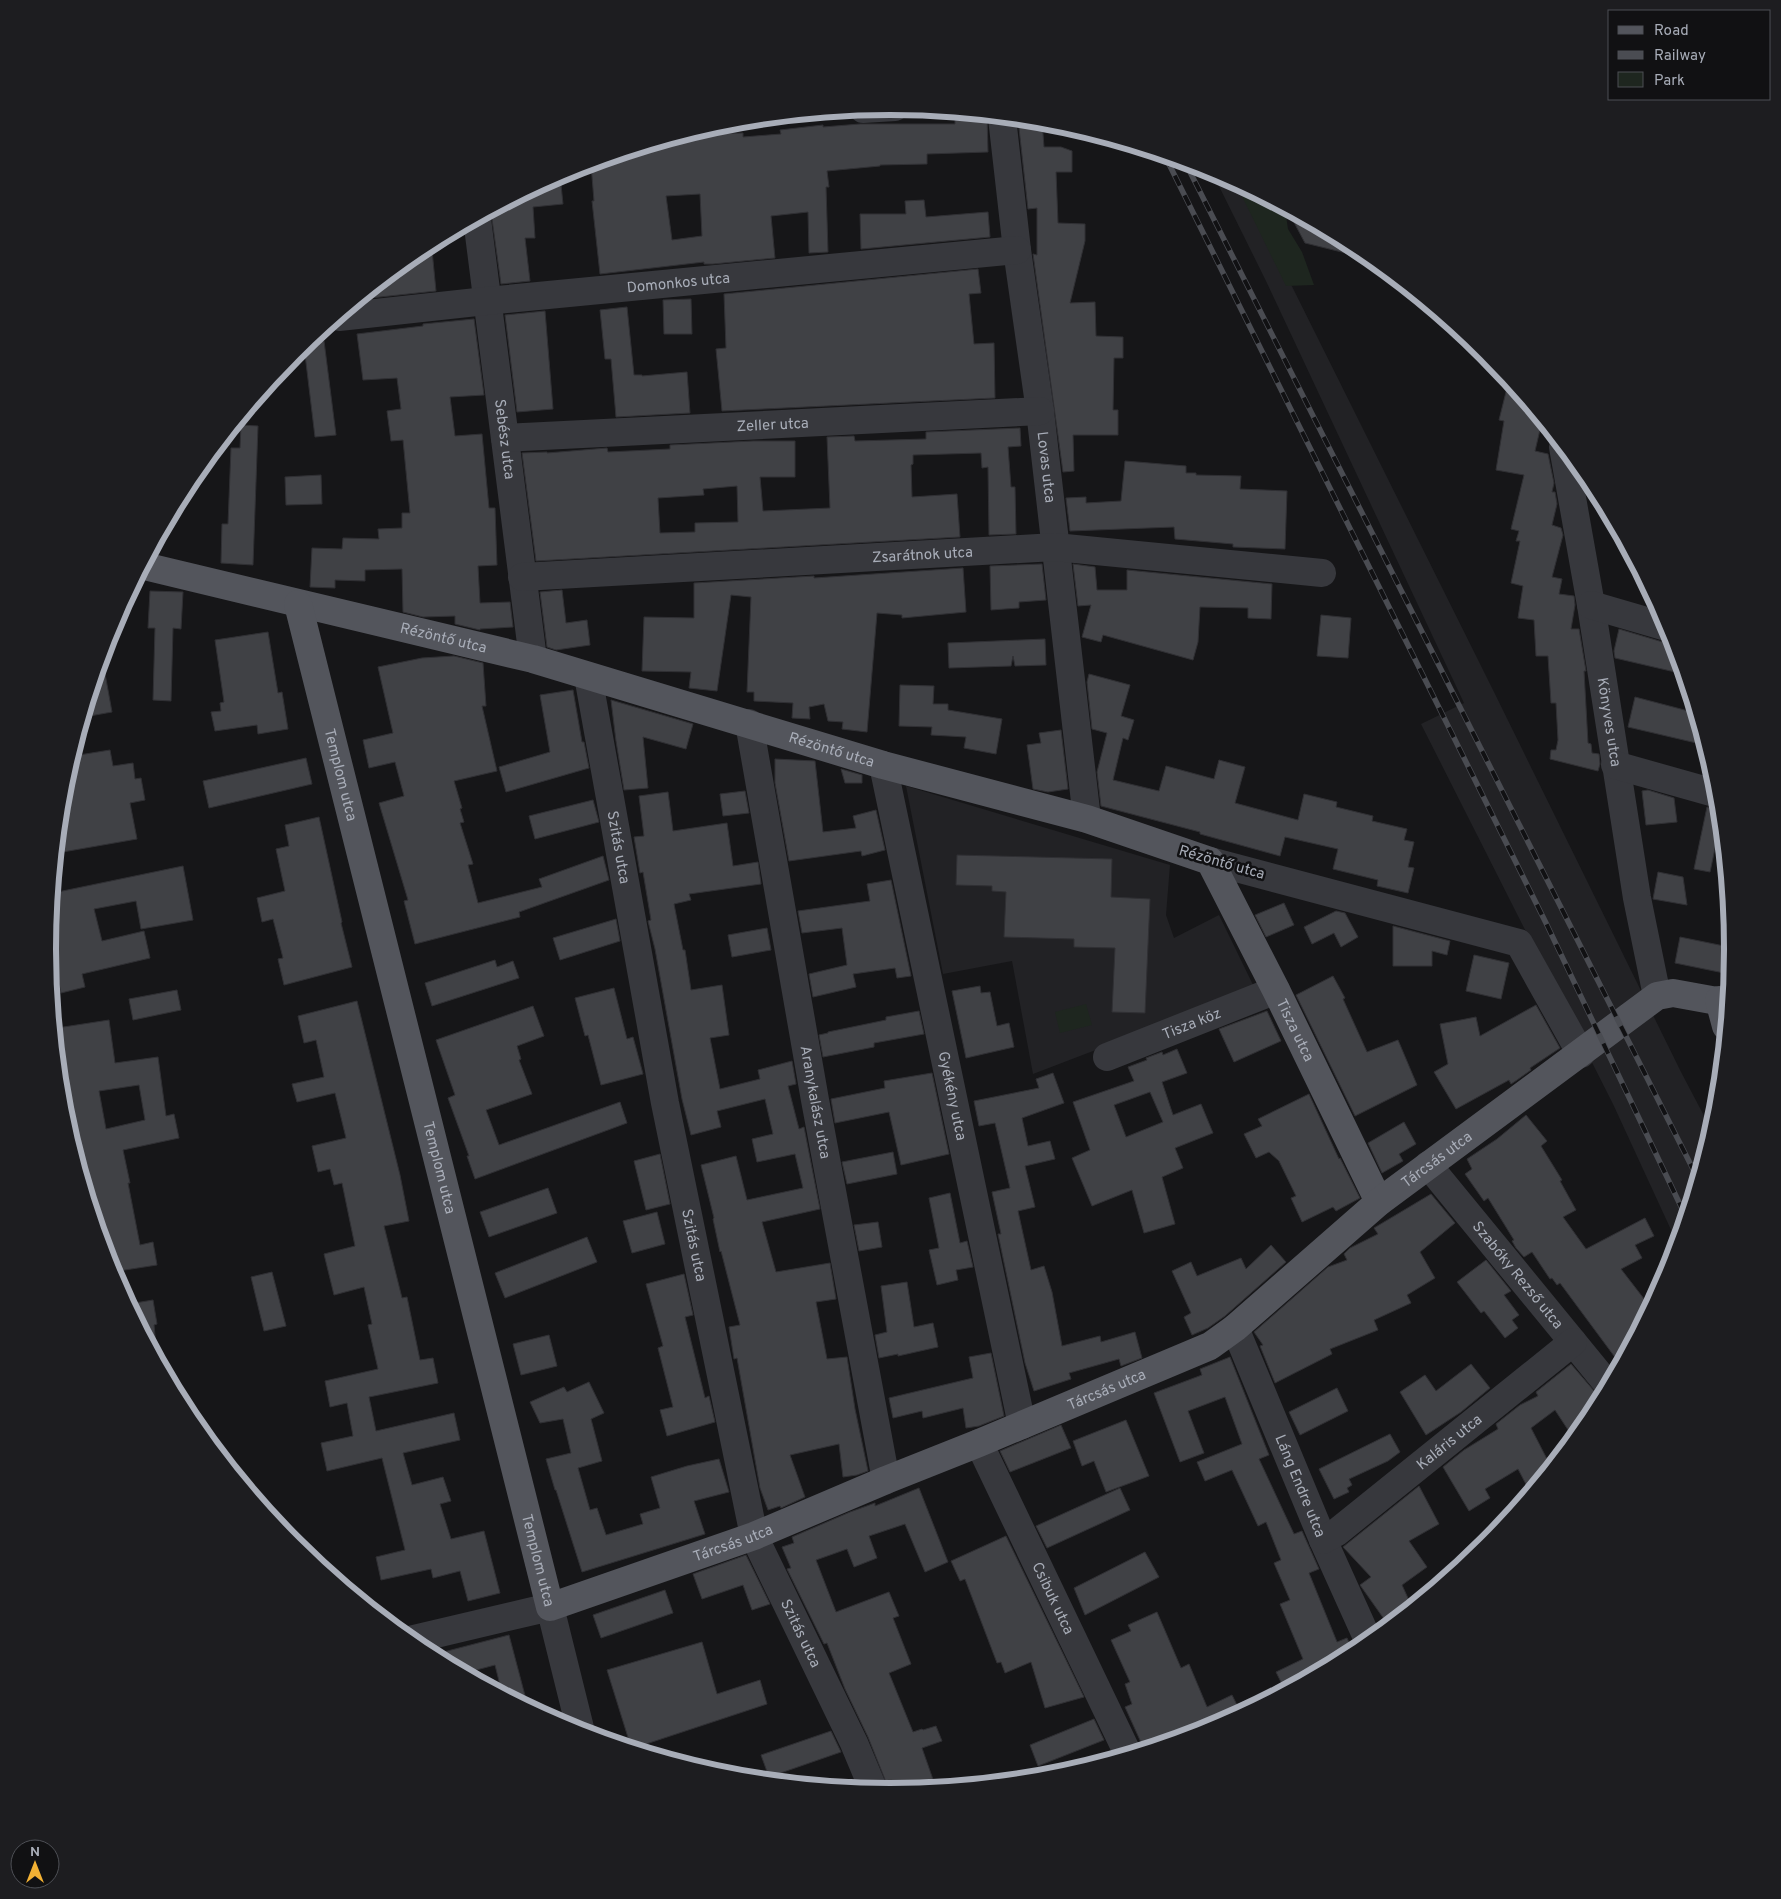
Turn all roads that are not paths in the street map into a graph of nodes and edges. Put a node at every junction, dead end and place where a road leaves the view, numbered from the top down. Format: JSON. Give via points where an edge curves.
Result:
{"nodes":[{"id":1,"x":1003,"y":123,"type":"edge"},
{"id":2,"x":478,"y":225,"type":"edge"},
{"id":3,"x":1017,"y":250,"type":"junction"},
{"id":4,"x":486,"y":301,"type":"junction"},
{"id":5,"x":347,"y":316,"type":"edge"},
{"id":6,"x":1040,"y":411,"type":"junction"},
{"id":7,"x":505,"y":438,"type":"junction"},
{"id":8,"x":1566,"y":462,"type":"edge"},
{"id":9,"x":1055,"y":547,"type":"junction"},
{"id":10,"x":149,"y":567,"type":"edge"},
{"id":11,"x":1322,"y":573,"type":"dead end"},
{"id":12,"x":522,"y":577,"type":"junction"},
{"id":13,"x":298,"y":604,"type":"junction"},
{"id":14,"x":1591,"y":605,"type":"junction"},
{"id":15,"x":1659,"y":625,"type":"edge"},
{"id":16,"x":533,"y":659,"type":"junction"},
{"id":17,"x":588,"y":676,"type":"junction"},
{"id":18,"x":749,"y":723,"type":"junction"},
{"id":19,"x":883,"y":765,"type":"junction"},
{"id":20,"x":1615,"y":765,"type":"junction"},
{"id":21,"x":1710,"y":792,"type":"edge"},
{"id":22,"x":1087,"y":819,"type":"junction"},
{"id":23,"x":1210,"y":861,"type":"junction"},
{"id":24,"x":1276,"y":990,"type":"junction"},
{"id":25,"x":1657,"y":996,"type":"junction"},
{"id":26,"x":1722,"y":1009,"type":"edge"},
{"id":27,"x":1581,"y":1054,"type":"junction"},
{"id":28,"x":1107,"y":1057,"type":"dead end"},
{"id":29,"x":1428,"y":1165,"type":"junction"},
{"id":30,"x":1379,"y":1202,"type":"junction"},
{"id":31,"x":1235,"y":1328,"type":"junction"},
{"id":32,"x":1573,"y":1342,"type":"junction"},
{"id":33,"x":1604,"y":1381,"type":"edge"},
{"id":34,"x":1022,"y":1425,"type":"junction"},
{"id":35,"x":979,"y":1443,"type":"junction"},
{"id":36,"x":886,"y":1480,"type":"junction"},
{"id":37,"x":754,"y":1536,"type":"junction"},
{"id":38,"x":1323,"y":1540,"type":"junction"},
{"id":39,"x":550,"y":1607,"type":"junction"},
{"id":40,"x":1366,"y":1635,"type":"edge"},
{"id":41,"x":420,"y":1638,"type":"edge"},
{"id":42,"x":579,"y":1723,"type":"edge"},
{"id":43,"x":1126,"y":1749,"type":"edge"},
{"id":44,"x":871,"y":1783,"type":"edge"}],
"edges":[{"from":1,"to":3,"type":"street","name":"Lovas utca"},
{"from":2,"to":4,"type":"street","name":"Sebész utca"},
{"from":3,"to":4,"type":"street","name":"Domonkos utca"},
{"from":3,"to":6,"type":"street","name":"Lovas utca"},
{"from":4,"to":5,"type":"street","name":"Domonkos utca"},
{"from":4,"to":7,"type":"street","name":"Sebész utca"},
{"from":6,"to":7,"type":"street","name":"Zeller utca"},
{"from":6,"to":9,"type":"street","name":"Lovas utca"},
{"from":7,"to":12,"type":"street","name":"Sebész utca"},
{"from":8,"to":14,"type":"street","name":"Könyves utca"},
{"from":9,"to":11,"type":"street","name":"Zsarátnok utca"},
{"from":9,"to":12,"type":"street","name":"Zsarátnok utca"},
{"from":9,"to":22,"type":"street","name":"Lovas utca"},
{"from":10,"to":13,"type":"main road","name":"Rézöntő utca"},
{"from":12,"to":16,"type":"street","name":"Sebész utca"},
{"from":13,"to":16,"type":"main road","name":"Rézöntő utca"},
{"from":13,"to":39,"type":"main road","name":"Templom utca"},
{"from":14,"to":15,"type":"street"},
{"from":14,"to":20,"type":"street","name":"Könyves utca"},
{"from":16,"to":17,"type":"main road","name":"Rézöntő utca"},
{"from":17,"to":18,"type":"main road","name":"Rézöntő utca"},
{"from":17,"to":37,"type":"street","name":"Szitás utca","via":[[665,1103]]},
{"from":18,"to":19,"type":"main road","name":"Rézöntő utca"},
{"from":18,"to":36,"type":"street","name":"Aranykalász utca"},
{"from":19,"to":22,"type":"main road","name":"Rézöntő utca"},
{"from":19,"to":34,"type":"street","name":"Gyékény utca"},
{"from":20,"to":21,"type":"street"},
{"from":20,"to":25,"type":"street","name":"Könyves utca"},
{"from":22,"to":23,"type":"main road","name":"Rézöntő utca"},
{"from":23,"to":24,"type":"main road","name":"Tisza utca"},
{"from":23,"to":27,"type":"street","name":"Rézöntő utca","via":[[1518,943]]},
{"from":24,"to":28,"type":"street","name":"Tisza köz"},
{"from":24,"to":30,"type":"main road","name":"Tisza utca"},
{"from":25,"to":26,"type":"main road","via":[[1674,993]]},
{"from":25,"to":27,"type":"main road","name":"Tárcsás utca"},
{"from":27,"to":29,"type":"main road","name":"Tárcsás utca"},
{"from":29,"to":30,"type":"main road","name":"Tárcsás utca"},
{"from":29,"to":32,"type":"street","name":"Szabóky Rezső utca"},
{"from":30,"to":31,"type":"main road","name":"Tárcsás utca"},
{"from":31,"to":34,"type":"main road","name":"Tárcsás utca","via":[[1210,1346]]},
{"from":31,"to":38,"type":"street","name":"Láng Endre utca"},
{"from":32,"to":33,"type":"street","name":"Szabóky Rezső utca"},
{"from":32,"to":38,"type":"street","name":"Kaláris utca"},
{"from":34,"to":35,"type":"main road","name":"Tárcsás utca"},
{"from":35,"to":36,"type":"main road","name":"Tárcsás utca"},
{"from":35,"to":43,"type":"street","name":"Csibuk utca"},
{"from":36,"to":37,"type":"main road","name":"Tárcsás utca"},
{"from":37,"to":39,"type":"main road","name":"Tárcsás utca"},
{"from":37,"to":44,"type":"street","name":"Szitás utca"},
{"from":38,"to":40,"type":"street","name":"Láng Endre utca"},
{"from":39,"to":41,"type":"street","name":"Tárcsás utca"},
{"from":39,"to":42,"type":"street","name":"Templom utca"}]}
